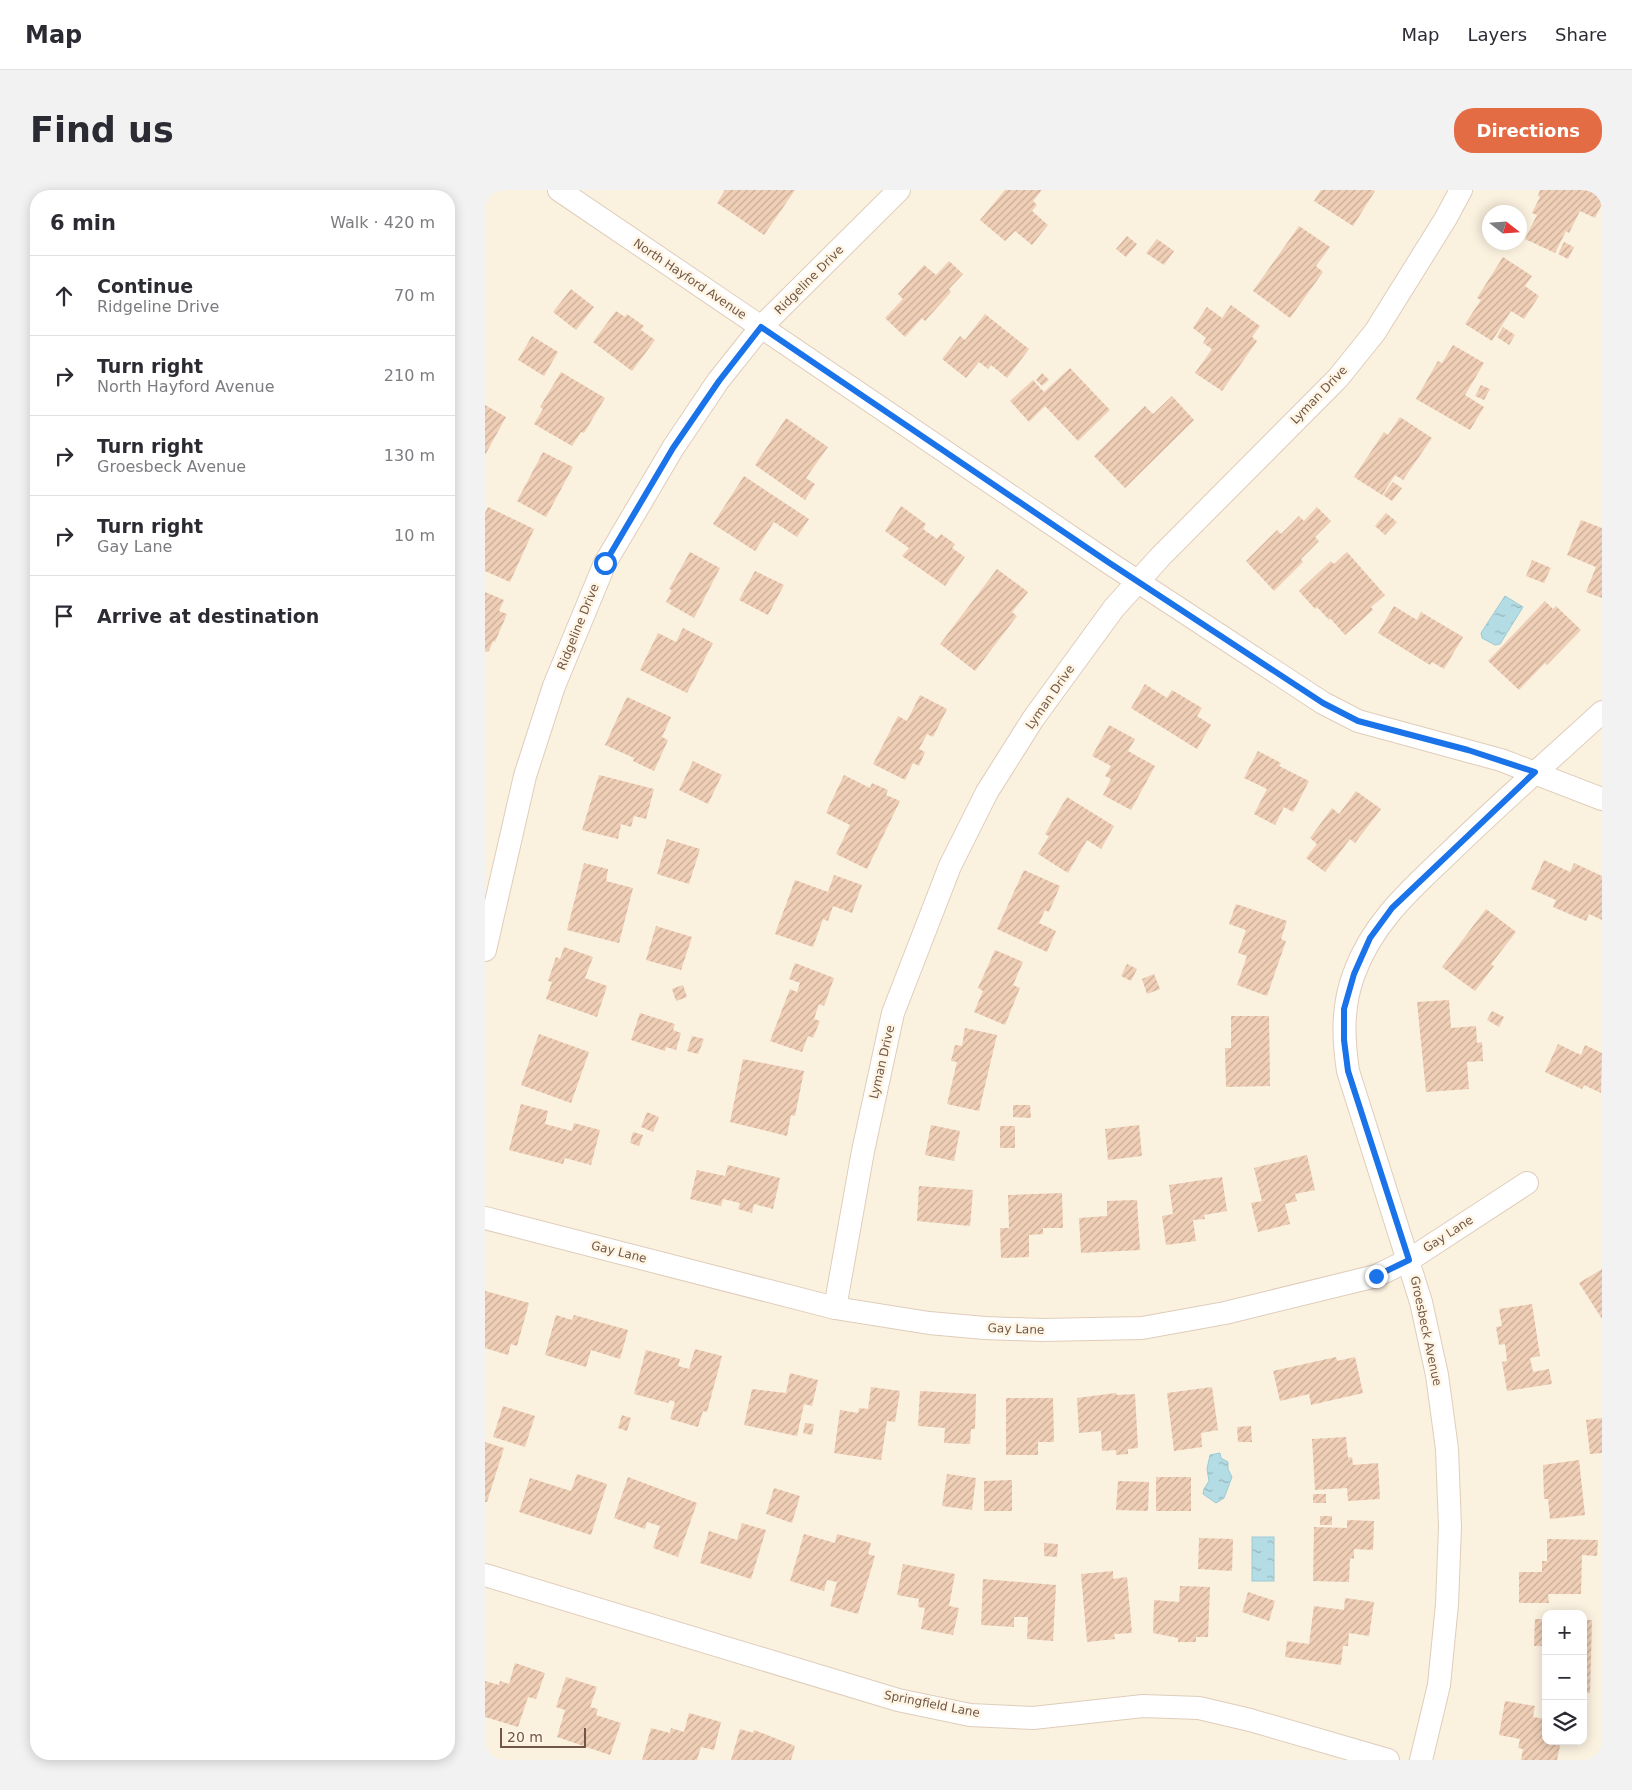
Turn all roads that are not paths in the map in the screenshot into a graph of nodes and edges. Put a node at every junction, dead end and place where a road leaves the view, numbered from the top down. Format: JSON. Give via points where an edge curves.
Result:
{"nodes":[{"id":1,"x":559,"y":190,"type":"edge"},
{"id":2,"x":899,"y":190,"type":"edge"},
{"id":3,"x":1461,"y":190,"type":"edge"},
{"id":4,"x":761,"y":327,"type":"junction"},
{"id":5,"x":1139,"y":582,"type":"junction"},
{"id":6,"x":1602,"y":712,"type":"edge"},
{"id":7,"x":1535,"y":772,"type":"junction"},
{"id":8,"x":1602,"y":799,"type":"edge"},
{"id":9,"x":485,"y":950,"type":"edge"},
{"id":10,"x":1527,"y":1184,"type":"dead end"},
{"id":11,"x":485,"y":1218,"type":"edge"},
{"id":12,"x":1409,"y":1260,"type":"junction"},
{"id":13,"x":835,"y":1308,"type":"junction"},
{"id":14,"x":485,"y":1575,"type":"edge"},
{"id":15,"x":1388,"y":1760,"type":"edge"},
{"id":16,"x":1421,"y":1760,"type":"edge"}],
"edges":[{"from":1,"to":4,"type":"street","name":"North Hayford Avenue"},
{"from":2,"to":4,"type":"street","name":"Ridgeline Drive"},
{"from":3,"to":5,"type":"street","name":"Lyman Drive","via":[[1375,332],[1338,378]]},
{"from":4,"to":5,"type":"street","name":"North Hayford Avenue"},
{"from":4,"to":9,"type":"street","name":"Ridgeline Drive","via":[[673,448],[605,563],[554,686],[525,776]]},
{"from":5,"to":7,"type":"street","name":"North Hayford Avenue","via":[[1323,703],[1358,721],[1468,750]]},
{"from":5,"to":13,"type":"street","name":"Lyman Drive","via":[[1114,608],[1033,719],[987,792],[947,875],[893,1013],[863,1151]]},
{"from":6,"to":7,"type":"street","name":"Groesbeck Avenue"},
{"from":7,"to":8,"type":"street","name":"North Hayford Avenue"},
{"from":7,"to":12,"type":"street","name":"Groesbeck Avenue","via":[[1392,908],[1370,938],[1354,974],[1344,1009],[1348,1071]]},
{"from":10,"to":12,"type":"street","name":"Gay Lane"},
{"from":11,"to":13,"type":"street","name":"Gay Lane"},
{"from":12,"to":13,"type":"street","name":"Gay Lane","via":[[1376,1276],[1225,1313],[1142,1328],[985,1328]]},
{"from":12,"to":16,"type":"street","name":"Groesbeck Avenue","via":[[1437,1375],[1447,1450],[1451,1527],[1439,1685]]},
{"from":14,"to":15,"type":"street","name":"Springfield Lane","via":[[898,1700],[970,1715],[1033,1718],[1143,1706],[1199,1708]]}]}
